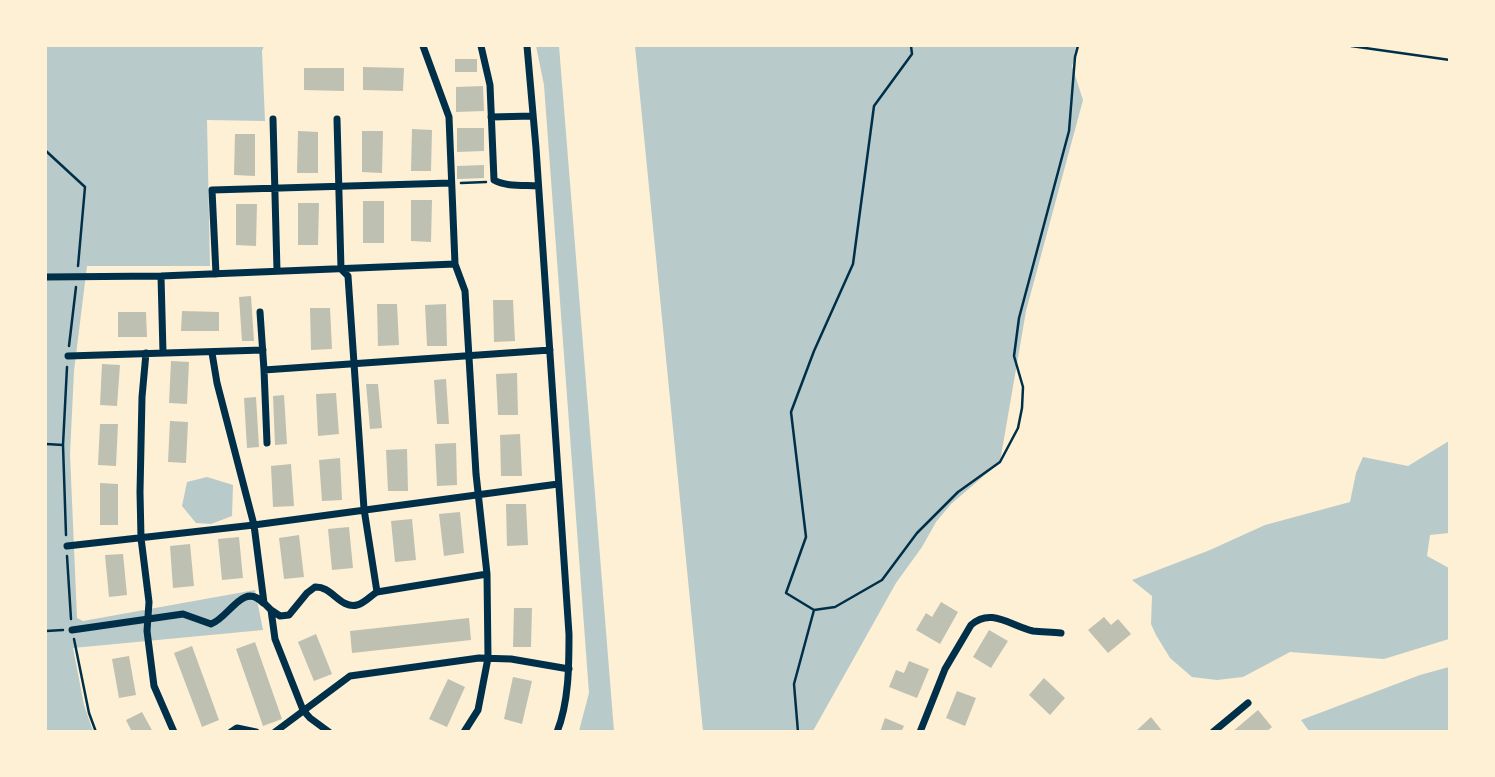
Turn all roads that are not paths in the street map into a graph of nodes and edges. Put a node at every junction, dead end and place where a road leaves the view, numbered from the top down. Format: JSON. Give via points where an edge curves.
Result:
{"nodes":[{"id":1,"x":423,"y":46,"type":"edge"},
{"id":2,"x":481,"y":46,"type":"edge"},
{"id":3,"x":527,"y":46,"type":"edge"},
{"id":4,"x":533,"y":116,"type":"junction"},
{"id":5,"x":491,"y":117,"type":"junction"},
{"id":6,"x":273,"y":119,"type":"dead end"},
{"id":7,"x":337,"y":119,"type":"dead end"},
{"id":8,"x":451,"y":183,"type":"junction"},
{"id":9,"x":338,"y":186,"type":"junction"},
{"id":10,"x":538,"y":186,"type":"junction"},
{"id":11,"x":275,"y":188,"type":"junction"},
{"id":12,"x":455,"y":264,"type":"junction"},
{"id":13,"x":341,"y":269,"type":"junction"},
{"id":14,"x":277,"y":271,"type":"junction"},
{"id":15,"x":216,"y":274,"type":"junction"},
{"id":16,"x":161,"y":276,"type":"junction"},
{"id":17,"x":46,"y":277,"type":"edge"},
{"id":18,"x":260,"y":312,"type":"dead end"},
{"id":19,"x":262,"y":350,"type":"junction"},
{"id":20,"x":550,"y":350,"type":"junction"},
{"id":21,"x":146,"y":353,"type":"junction"},
{"id":22,"x":163,"y":353,"type":"junction"},
{"id":23,"x":212,"y":353,"type":"junction"},
{"id":24,"x":68,"y":356,"type":"road end"},
{"id":25,"x":468,"y":356,"type":"junction"},
{"id":26,"x":355,"y":364,"type":"junction"},
{"id":27,"x":264,"y":370,"type":"junction"},
{"id":28,"x":267,"y":443,"type":"dead end"},
{"id":29,"x":558,"y":484,"type":"junction"},
{"id":30,"x":479,"y":495,"type":"junction"},
{"id":31,"x":364,"y":509,"type":"junction"},
{"id":32,"x":254,"y":525,"type":"junction"},
{"id":33,"x":141,"y":538,"type":"junction"},
{"id":34,"x":66,"y":546,"type":"road end"},
{"id":35,"x":487,"y":574,"type":"junction"},
{"id":36,"x":377,"y":592,"type":"junction"},
{"id":37,"x":264,"y":603,"type":"junction"},
{"id":38,"x":271,"y":610,"type":"junction"},
{"id":39,"x":149,"y":619,"type":"junction"},
{"id":40,"x":72,"y":630,"type":"road end"},
{"id":41,"x":1061,"y":633,"type":"dead end"},
{"id":42,"x":488,"y":658,"type":"junction"},
{"id":43,"x":569,"y":669,"type":"junction"},
{"id":44,"x":1248,"y":702,"type":"dead end"},
{"id":45,"x":303,"y":710,"type":"junction"},
{"id":46,"x":174,"y":732,"type":"edge"},
{"id":47,"x":231,"y":732,"type":"edge"},
{"id":48,"x":256,"y":732,"type":"edge"},
{"id":49,"x":275,"y":732,"type":"edge"},
{"id":50,"x":329,"y":732,"type":"edge"},
{"id":51,"x":464,"y":732,"type":"edge"},
{"id":52,"x":557,"y":732,"type":"edge"},
{"id":53,"x":920,"y":732,"type":"edge"},
{"id":54,"x":1213,"y":732,"type":"edge"}],
"edges":[{"from":1,"to":8,"type":"street","via":[[449,117]]},
{"from":2,"to":5,"type":"street"},
{"from":3,"to":4,"type":"street"},
{"from":4,"to":5,"type":"street"},
{"from":4,"to":10,"type":"street"},
{"from":5,"to":10,"type":"street","via":[[496,182]]},
{"from":6,"to":11,"type":"street"},
{"from":7,"to":9,"type":"street"},
{"from":8,"to":9,"type":"street"},
{"from":8,"to":12,"type":"street"},
{"from":9,"to":11,"type":"street"},
{"from":9,"to":13,"type":"street"},
{"from":10,"to":20,"type":"street"},
{"from":11,"to":14,"type":"street"},
{"from":11,"to":15,"type":"street","via":[[212,190]]},
{"from":12,"to":13,"type":"street"},
{"from":12,"to":25,"type":"street","via":[[464,291]]},
{"from":13,"to":14,"type":"street"},
{"from":13,"to":26,"type":"street","via":[[348,276]]},
{"from":14,"to":15,"type":"street"},
{"from":15,"to":16,"type":"street"},
{"from":16,"to":17,"type":"street"},
{"from":16,"to":22,"type":"street"},
{"from":18,"to":19,"type":"street"},
{"from":19,"to":23,"type":"street"},
{"from":19,"to":27,"type":"street"},
{"from":20,"to":25,"type":"street"},
{"from":20,"to":29,"type":"street"},
{"from":21,"to":22,"type":"street"},
{"from":21,"to":24,"type":"street"},
{"from":21,"to":33,"type":"street","via":[[140,437]]},
{"from":22,"to":23,"type":"street"},
{"from":23,"to":32,"type":"street"},
{"from":25,"to":26,"type":"street"},
{"from":25,"to":30,"type":"street"},
{"from":26,"to":27,"type":"street"},
{"from":26,"to":31,"type":"street"},
{"from":27,"to":28,"type":"street"},
{"from":29,"to":30,"type":"street"},
{"from":29,"to":43,"type":"street"},
{"from":30,"to":31,"type":"street"},
{"from":30,"to":35,"type":"street"},
{"from":31,"to":32,"type":"street"},
{"from":31,"to":36,"type":"street"},
{"from":32,"to":33,"type":"street"},
{"from":32,"to":37,"type":"street"},
{"from":33,"to":34,"type":"street"},
{"from":33,"to":39,"type":"street"},
{"from":35,"to":36,"type":"street"},
{"from":35,"to":42,"type":"street"},
{"from":36,"to":38,"type":"street","via":[[352,606],[326,587],[315,587],[289,615]]},
{"from":37,"to":38,"type":"street"},
{"from":37,"to":39,"type":"street","via":[[259,598],[240,598],[211,624],[183,614]]},
{"from":38,"to":45,"type":"street","via":[[275,639]]},
{"from":39,"to":40,"type":"street"},
{"from":39,"to":46,"type":"street","via":[[154,685]]},
{"from":41,"to":53,"type":"street","via":[[1029,630],[991,617],[976,621],[945,669]]},
{"from":42,"to":43,"type":"street"},
{"from":42,"to":45,"type":"street","via":[[350,676]]},
{"from":42,"to":51,"type":"street","via":[[478,710]]},
{"from":43,"to":52,"type":"street"},
{"from":44,"to":54,"type":"street"},
{"from":45,"to":49,"type":"street"},
{"from":45,"to":50,"type":"street"},
{"from":47,"to":48,"type":"street","via":[[237,728]]}]}
